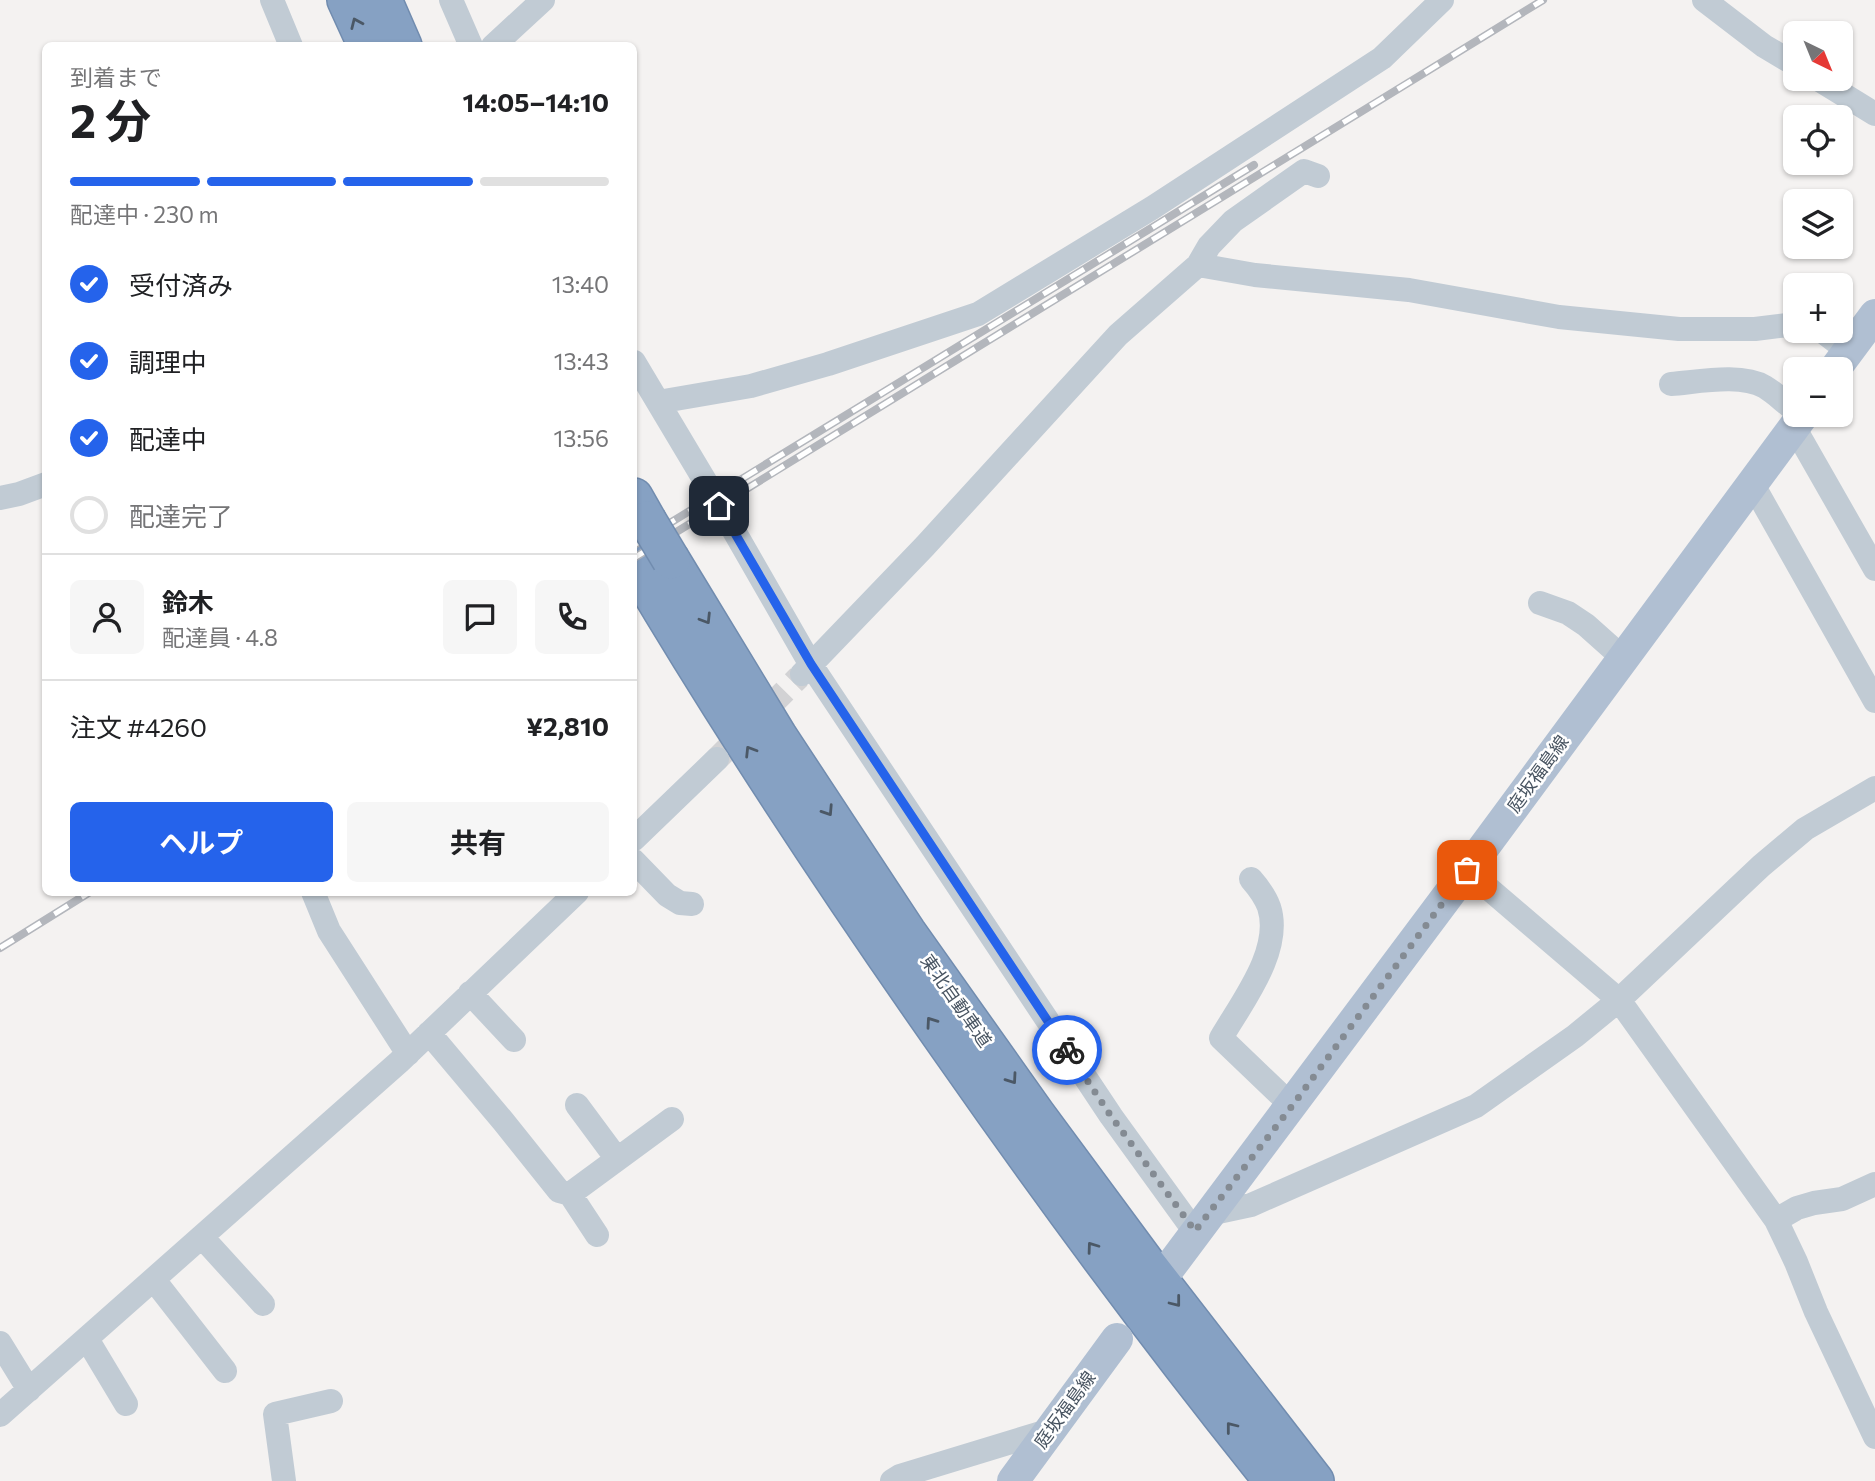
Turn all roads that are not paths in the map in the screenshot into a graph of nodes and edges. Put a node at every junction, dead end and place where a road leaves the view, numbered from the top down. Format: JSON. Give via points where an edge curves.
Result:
{"nodes":[{"id":1,"x":272,"y":0,"type":"edge"},
{"id":2,"x":346,"y":0,"type":"edge"},
{"id":3,"x":383,"y":0,"type":"edge"},
{"id":4,"x":451,"y":0,"type":"edge"},
{"id":5,"x":543,"y":0,"type":"edge"},
{"id":6,"x":1441,"y":0,"type":"edge"},
{"id":7,"x":1704,"y":0,"type":"edge"},
{"id":8,"x":289,"y":42,"type":"edge"},
{"id":9,"x":365,"y":42,"type":"edge"},
{"id":10,"x":401,"y":42,"type":"edge"},
{"id":11,"x":469,"y":42,"type":"edge"},
{"id":12,"x":497,"y":42,"type":"edge"},
{"id":13,"x":1783,"y":57,"type":"edge"},
{"id":14,"x":1838,"y":91,"type":"edge"},
{"id":15,"x":1875,"y":114,"type":"edge"},
{"id":16,"x":1318,"y":176,"type":"dead end"},
{"id":17,"x":1198,"y":265,"type":"junction"},
{"id":18,"x":1875,"y":315,"type":"edge"},
{"id":19,"x":1783,"y":326,"type":"edge"},
{"id":20,"x":1844,"y":357,"type":"edge"},
{"id":21,"x":637,"y":367,"type":"edge"},
{"id":22,"x":1671,"y":384,"type":"dead end"},
{"id":23,"x":658,"y":402,"type":"junction"},
{"id":24,"x":1783,"y":403,"type":"edge"},
{"id":25,"x":1792,"y":427,"type":"edge"},
{"id":26,"x":1804,"y":427,"type":"edge"},
{"id":27,"x":1752,"y":482,"type":"junction"},
{"id":28,"x":42,"y":485,"type":"edge"},
{"id":29,"x":0,"y":498,"type":"edge"},
{"id":30,"x":640,"y":509,"type":"edge"},
{"id":31,"x":649,"y":568,"type":"edge"},
{"id":32,"x":1875,"y":569,"type":"edge"},
{"id":33,"x":1540,"y":604,"type":"dead end"},
{"id":34,"x":1623,"y":658,"type":"junction"},
{"id":35,"x":805,"y":671,"type":"junction"},
{"id":36,"x":1875,"y":701,"type":"edge"},
{"id":37,"x":717,"y":759,"type":"tunnel mouth"},
{"id":38,"x":1875,"y":788,"type":"edge"},
{"id":39,"x":637,"y":836,"type":"edge"},
{"id":40,"x":637,"y":864,"type":"edge"},
{"id":41,"x":1467,"y":870,"type":"junction"},
{"id":42,"x":1251,"y":879,"type":"dead end"},
{"id":43,"x":315,"y":896,"type":"edge"},
{"id":44,"x":573,"y":896,"type":"edge"},
{"id":45,"x":692,"y":904,"type":"dead end"},
{"id":46,"x":470,"y":993,"type":"junction"},
{"id":47,"x":1619,"y":1000,"type":"junction"},
{"id":48,"x":429,"y":1033,"type":"junction"},
{"id":49,"x":514,"y":1040,"type":"dead end"},
{"id":50,"x":408,"y":1054,"type":"junction"},
{"id":51,"x":578,"y":1104,"type":"dead end"},
{"id":52,"x":1292,"y":1106,"type":"junction"},
{"id":53,"x":672,"y":1119,"type":"dead end"},
{"id":54,"x":617,"y":1158,"type":"junction"},
{"id":55,"x":1875,"y":1184,"type":"edge"},
{"id":56,"x":570,"y":1194,"type":"junction"},
{"id":57,"x":1776,"y":1220,"type":"junction"},
{"id":58,"x":1202,"y":1223,"type":"junction"},
{"id":59,"x":597,"y":1235,"type":"dead end"},
{"id":60,"x":202,"y":1237,"type":"junction"},
{"id":61,"x":1170,"y":1267,"type":"dead end"},
{"id":62,"x":154,"y":1280,"type":"junction"},
{"id":63,"x":263,"y":1304,"type":"dead end"},
{"id":64,"x":87,"y":1339,"type":"junction"},
{"id":65,"x":1118,"y":1339,"type":"dead end"},
{"id":66,"x":0,"y":1343,"type":"edge"},
{"id":67,"x":225,"y":1371,"type":"dead end"},
{"id":68,"x":29,"y":1391,"type":"junction"},
{"id":69,"x":331,"y":1401,"type":"dead end"},
{"id":70,"x":126,"y":1404,"type":"dead end"},
{"id":71,"x":0,"y":1415,"type":"edge"},
{"id":72,"x":1051,"y":1430,"type":"junction"},
{"id":73,"x":1875,"y":1437,"type":"edge"},
{"id":74,"x":284,"y":1481,"type":"edge"},
{"id":75,"x":892,"y":1481,"type":"edge"},
{"id":76,"x":1013,"y":1481,"type":"edge"},
{"id":77,"x":1273,"y":1481,"type":"edge"},
{"id":78,"x":1315,"y":1481,"type":"edge"}],
"edges":[{"from":1,"to":8,"type":"street"},
{"from":9,"to":2,"type":"highway","one_way":true},
{"from":3,"to":10,"type":"highway"},
{"from":4,"to":11,"type":"street"},
{"from":5,"to":12,"type":"street"},
{"from":6,"to":23,"type":"street","via":[[1382,58],[1152,208],[978,314],[751,386]]},
{"from":7,"to":13,"type":"street"},
{"from":14,"to":15,"type":"street"},
{"from":16,"to":17,"type":"street","via":[[1304,171],[1233,221]]},
{"from":17,"to":19,"type":"street","via":[[1409,290],[1559,317],[1679,329]]},
{"from":17,"to":35,"type":"street","via":[[1118,335]]},
{"from":18,"to":20,"type":"main road"},
{"from":21,"to":23,"type":"street"},
{"from":22,"to":24,"type":"street","via":[[1747,381],[1763,386]]},
{"from":23,"to":35,"type":"street"},
{"from":25,"to":27,"type":"main road","name":"庭坂福島線"},
{"from":26,"to":32,"type":"street"},
{"from":27,"to":34,"type":"main road","name":"庭坂福島線"},
{"from":27,"to":36,"type":"street"},
{"from":28,"to":29,"type":"street"},
{"from":30,"to":31,"type":"highway","name":"東北自動車道","bridge":true},
{"from":77,"to":31,"type":"highway","name":"東北自動車道","one_way":true,"via":[[1124,1290],[880,948],[754,757]]},
{"from":31,"to":78,"type":"highway","name":"東北自動車道","one_way":true,"via":[[778,736],[907,932],[1036,1114]]},
{"from":33,"to":34,"type":"street","via":[[1568,613]]},
{"from":34,"to":41,"type":"main road","name":"庭坂福島線"},
{"from":35,"to":58,"type":"street","via":[[1111,1116]]},
{"from":37,"to":39,"type":"street"},
{"from":38,"to":47,"type":"street","via":[[1805,829]]},
{"from":40,"to":45,"type":"street","via":[[667,895],[680,904]]},
{"from":41,"to":47,"type":"street"},
{"from":41,"to":52,"type":"main road","name":"庭坂福島線"},
{"from":42,"to":52,"type":"street","via":[[1269,907],[1269,951],[1221,1038]]},
{"from":43,"to":50,"type":"street","via":[[329,931]]},
{"from":44,"to":46,"type":"street"},
{"from":46,"to":48,"type":"street"},
{"from":46,"to":49,"type":"street"},
{"from":47,"to":57,"type":"street"},
{"from":47,"to":58,"type":"street","via":[[1476,1106]]},
{"from":48,"to":50,"type":"street"},
{"from":48,"to":56,"type":"street","via":[[559,1191]]},
{"from":50,"to":60,"type":"street"},
{"from":51,"to":54,"type":"street"},
{"from":52,"to":58,"type":"main road","name":"庭坂福島線"},
{"from":53,"to":54,"type":"street"},
{"from":54,"to":56,"type":"street"},
{"from":55,"to":57,"type":"street","via":[[1842,1199],[1797,1208]]},
{"from":56,"to":59,"type":"street"},
{"from":57,"to":73,"type":"street"},
{"from":58,"to":61,"type":"main road","name":"庭坂福島線"},
{"from":60,"to":62,"type":"street"},
{"from":60,"to":63,"type":"street"},
{"from":62,"to":64,"type":"street"},
{"from":62,"to":67,"type":"street"},
{"from":64,"to":68,"type":"street"},
{"from":64,"to":70,"type":"street"},
{"from":65,"to":72,"type":"main road","name":"庭坂福島線"},
{"from":66,"to":68,"type":"street"},
{"from":68,"to":71,"type":"street"},
{"from":69,"to":74,"type":"street","via":[[275,1414]]},
{"from":72,"to":75,"type":"street"},
{"from":72,"to":76,"type":"main road","name":"庭坂福島線"}]}
